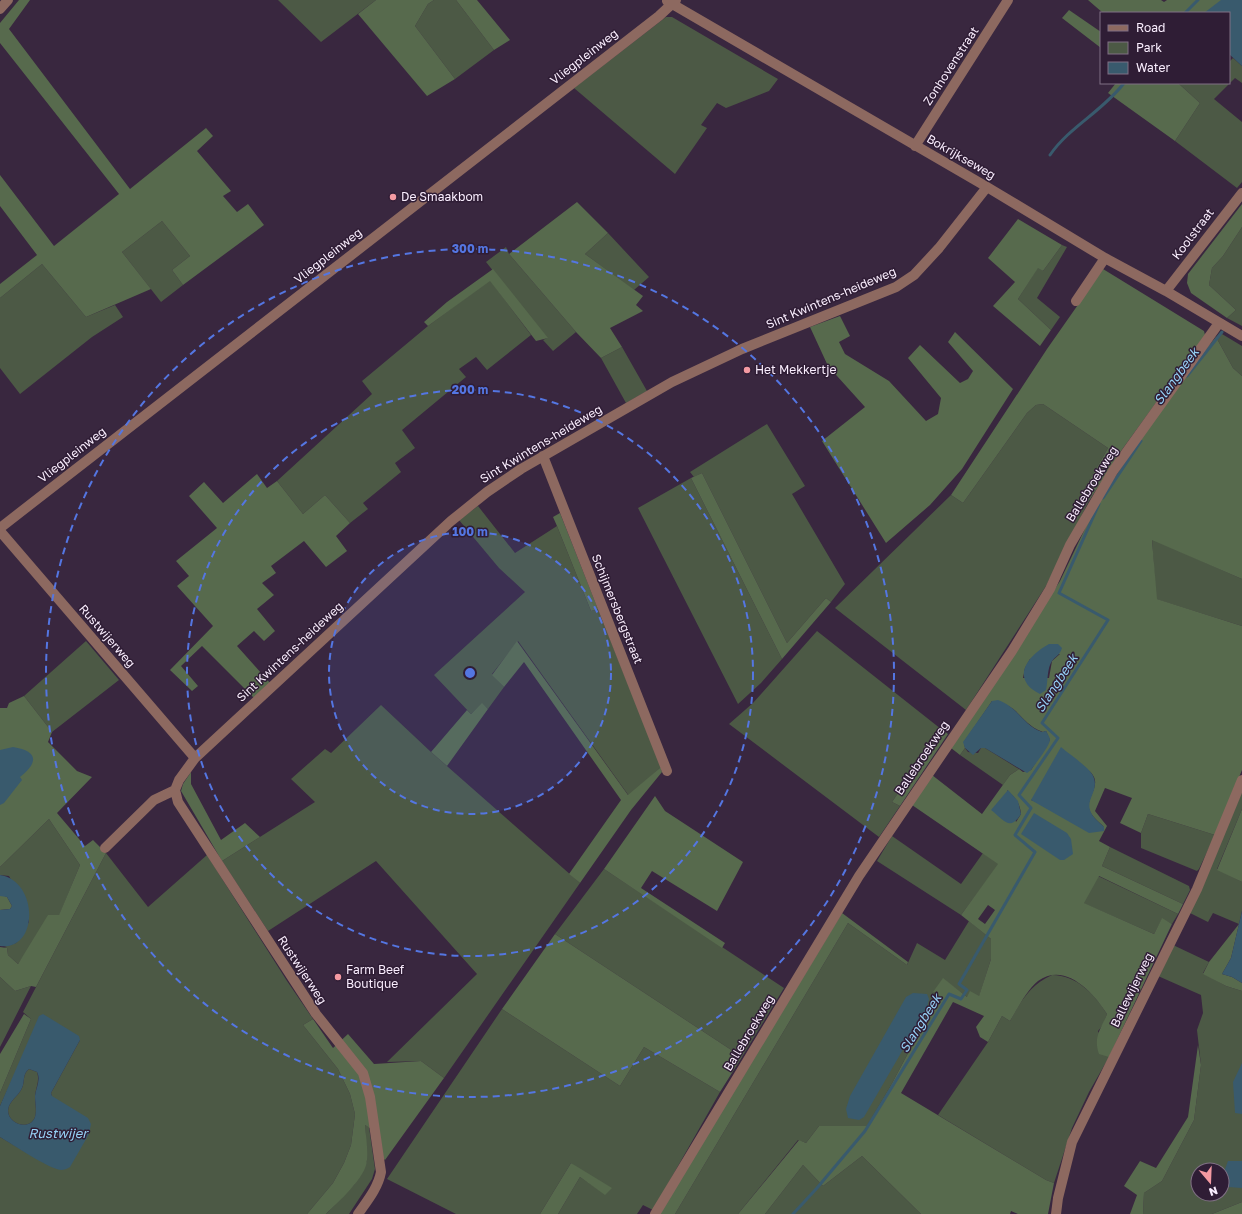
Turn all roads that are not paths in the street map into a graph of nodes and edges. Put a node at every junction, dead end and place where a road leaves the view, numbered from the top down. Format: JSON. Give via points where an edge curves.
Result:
{"nodes":[{"id":1,"x":8,"y":0,"type":"edge"},
{"id":2,"x":1008,"y":0,"type":"edge"},
{"id":3,"x":671,"y":1,"type":"edge"},
{"id":4,"x":0,"y":9,"type":"edge"},
{"id":5,"x":915,"y":146,"type":"junction"},
{"id":6,"x":986,"y":186,"type":"junction"},
{"id":7,"x":1242,"y":193,"type":"edge"},
{"id":8,"x":1106,"y":258,"type":"junction"},
{"id":9,"x":1166,"y":291,"type":"junction"},
{"id":10,"x":1076,"y":300,"type":"dead end"},
{"id":11,"x":1219,"y":323,"type":"junction"},
{"id":12,"x":1242,"y":336,"type":"edge"},
{"id":13,"x":543,"y":456,"type":"junction"},
{"id":14,"x":0,"y":530,"type":"edge"},
{"id":15,"x":195,"y":758,"type":"junction"},
{"id":16,"x":667,"y":771,"type":"dead end"},
{"id":17,"x":1242,"y":780,"type":"edge"},
{"id":18,"x":175,"y":790,"type":"junction"},
{"id":19,"x":104,"y":848,"type":"dead end"},
{"id":20,"x":358,"y":1214,"type":"edge"},
{"id":21,"x":655,"y":1214,"type":"edge"},
{"id":22,"x":1056,"y":1214,"type":"edge"}],
"edges":[{"from":1,"to":4,"type":"street"},
{"from":2,"to":5,"type":"street","name":"Zonhovenstraat"},
{"from":3,"to":5,"type":"street","name":"Bokrijkseweg"},
{"from":3,"to":14,"type":"street","name":"Vliegpleinweg","via":[[658,16]]},
{"from":5,"to":6,"type":"street","name":"Bokrijkseweg"},
{"from":6,"to":8,"type":"street","name":"Bokrijkseweg"},
{"from":6,"to":13,"type":"street","name":"Sint Kwintens-heideweg","via":[[939,248],[914,275],[896,287],[742,349],[672,382]]},
{"from":7,"to":9,"type":"street","name":"Koolstraat"},
{"from":8,"to":9,"type":"street","name":"Bokrijkseweg"},
{"from":8,"to":10,"type":"street"},
{"from":9,"to":11,"type":"street","name":"Bokrijkseweg"},
{"from":11,"to":12,"type":"street","name":"Bokrijkseweg"},
{"from":11,"to":21,"type":"street","name":"Ballebroekweg","via":[[1113,471],[1070,546],[1050,589],[1026,628],[859,876]]},
{"from":13,"to":15,"type":"street","name":"Sint Kwintens-heideweg","via":[[487,492],[451,521]]},
{"from":13,"to":16,"type":"street","name":"Schijmersbergstraat"},
{"from":14,"to":15,"type":"street","name":"Rustwijerweg"},
{"from":15,"to":18,"type":"street","name":"Sint Kwintens-heideweg"},
{"from":17,"to":22,"type":"street","name":"Ballewijerweg","via":[[1197,889],[1072,1142]]},
{"from":18,"to":19,"type":"street","via":[[154,800]]},
{"from":18,"to":20,"type":"street","name":"Rustwijerweg","via":[[178,802],[316,1014],[363,1073],[370,1097],[381,1172],[372,1193]]}]}
